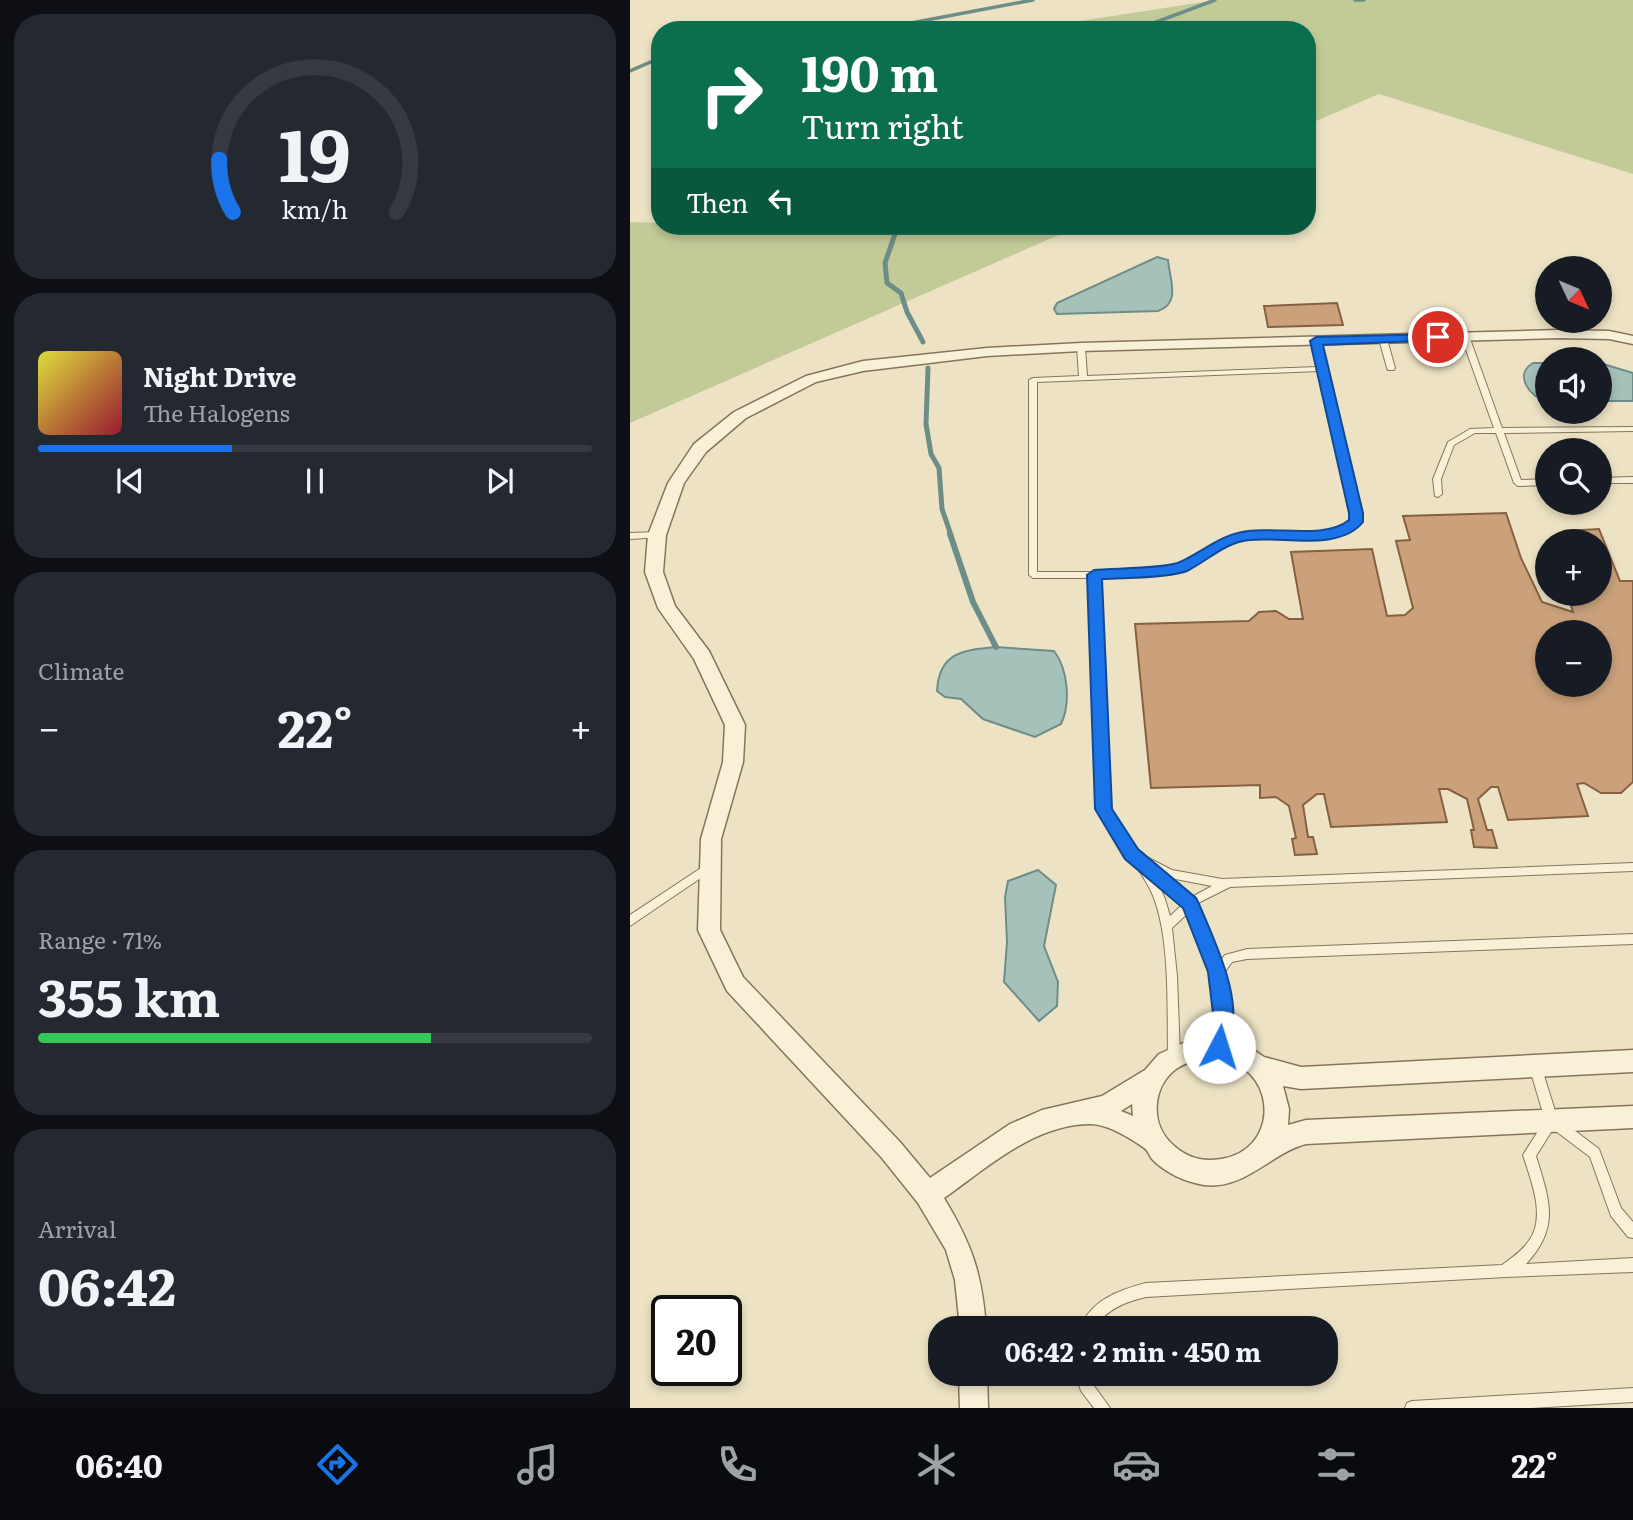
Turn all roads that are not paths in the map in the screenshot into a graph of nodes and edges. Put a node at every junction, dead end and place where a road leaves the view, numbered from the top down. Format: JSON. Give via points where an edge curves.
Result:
{"nodes":[{"id":1,"x":1465,"y":336,"type":"junction"},
{"id":2,"x":1383,"y":339,"type":"junction"},
{"id":3,"x":1633,"y":340,"type":"edge"},
{"id":4,"x":1316,"y":341,"type":"junction"},
{"id":5,"x":1081,"y":347,"type":"junction"},
{"id":6,"x":1391,"y":368,"type":"dead end"},
{"id":7,"x":1322,"y":369,"type":"junction"},
{"id":8,"x":1083,"y":377,"type":"junction"},
{"id":9,"x":1633,"y":429,"type":"edge"},
{"id":10,"x":1500,"y":432,"type":"junction"},
{"id":11,"x":1633,"y":480,"type":"edge"},
{"id":12,"x":1612,"y":481,"type":"edge"},
{"id":13,"x":1535,"y":482,"type":"edge"},
{"id":14,"x":1438,"y":494,"type":"dead end"},
{"id":15,"x":657,"y":535,"type":"junction"},
{"id":16,"x":630,"y":536,"type":"edge"},
{"id":17,"x":1094,"y":575,"type":"junction"},
{"id":18,"x":1132,"y":854,"type":"junction"},
{"id":19,"x":711,"y":866,"type":"junction"},
{"id":20,"x":1633,"y":867,"type":"edge"},
{"id":21,"x":1237,"y":882,"type":"junction"},
{"id":22,"x":1190,"y":904,"type":"junction"},
{"id":23,"x":630,"y":921,"type":"edge"},
{"id":24,"x":1166,"y":927,"type":"junction"},
{"id":25,"x":1633,"y":939,"type":"edge"},
{"id":26,"x":1218,"y":972,"type":"junction"},
{"id":27,"x":1219,"y":1047,"type":"junction"},
{"id":28,"x":1174,"y":1056,"type":"junction"},
{"id":29,"x":1633,"y":1061,"type":"edge"},
{"id":30,"x":1257,"y":1065,"type":"junction"},
{"id":31,"x":1535,"y":1065,"type":"junction"},
{"id":32,"x":1150,"y":1079,"type":"junction"},
{"id":33,"x":1091,"y":1112,"type":"junction"},
{"id":34,"x":1633,"y":1117,"type":"edge"},
{"id":35,"x":1552,"y":1121,"type":"junction"},
{"id":36,"x":1150,"y":1138,"type":"junction"},
{"id":37,"x":1264,"y":1151,"type":"junction"},
{"id":38,"x":927,"y":1194,"type":"junction"},
{"id":39,"x":1633,"y":1232,"type":"edge"},
{"id":40,"x":1633,"y":1265,"type":"edge"},
{"id":41,"x":1502,"y":1271,"type":"junction"},
{"id":42,"x":972,"y":1316,"type":"edge"},
{"id":43,"x":1095,"y":1316,"type":"edge"},
{"id":44,"x":974,"y":1386,"type":"edge"},
{"id":45,"x":1086,"y":1386,"type":"edge"},
{"id":46,"x":1633,"y":1395,"type":"edge"},
{"id":47,"x":974,"y":1408,"type":"edge"},
{"id":48,"x":1103,"y":1408,"type":"edge"},
{"id":49,"x":1412,"y":1408,"type":"edge"}],
"edges":[{"from":1,"to":2,"type":"street"},
{"from":1,"to":3,"type":"street","via":[[1591,334]]},
{"from":1,"to":10,"type":"lane"},
{"from":2,"to":4,"type":"street"},
{"from":2,"to":6,"type":"lane"},
{"from":4,"to":5,"type":"street"},
{"from":4,"to":7,"type":"lane"},
{"from":5,"to":8,"type":"lane"},
{"from":5,"to":15,"type":"street","via":[[874,364],[787,390],[740,415],[700,448],[676,483]]},
{"from":7,"to":8,"type":"lane"},
{"from":7,"to":17,"type":"lane","via":[[1356,522],[1345,531],[1326,534],[1249,535],[1225,541],[1181,568]]},
{"from":8,"to":17,"type":"lane","via":[[1033,380],[1033,575]]},
{"from":9,"to":10,"type":"lane"},
{"from":10,"to":13,"type":"lane","via":[[1518,483]]},
{"from":10,"to":14,"type":"lane","via":[[1473,431],[1451,444],[1437,479]]},
{"from":11,"to":12,"type":"lane"},
{"from":15,"to":16,"type":"lane"},
{"from":15,"to":19,"type":"street","via":[[654,572],[667,608],[702,656],[735,724],[733,762],[711,839]]},
{"from":17,"to":18,"type":"lane","via":[[1102,802]]},
{"from":18,"to":21,"type":"lane","via":[[1170,874]]},
{"from":18,"to":22,"type":"lane"},
{"from":18,"to":24,"type":"lane","via":[[1161,901]]},
{"from":19,"to":23,"type":"lane"},
{"from":19,"to":38,"type":"street","via":[[709,930],[735,984]]},
{"from":20,"to":21,"type":"lane"},
{"from":21,"to":22,"type":"lane","via":[[1220,886]]},
{"from":22,"to":24,"type":"lane"},
{"from":22,"to":26,"type":"lane"},
{"from":24,"to":28,"type":"lane"},
{"from":25,"to":26,"type":"lane","via":[[1247,954],[1229,958]]},
{"from":26,"to":27,"type":"lane","via":[[1224,1030]]},
{"from":27,"to":28,"type":"street","via":[[1199,1047]]},
{"from":27,"to":30,"type":"street"},
{"from":28,"to":32,"type":"street"},
{"from":29,"to":31,"type":"street"},
{"from":30,"to":31,"type":"street","via":[[1301,1078]]},
{"from":30,"to":37,"type":"street","via":[[1269,1079],[1278,1115],[1275,1133]]},
{"from":31,"to":35,"type":"lane"},
{"from":32,"to":33,"type":"street","via":[[1129,1095]]},
{"from":32,"to":36,"type":"street","via":[[1143,1098]]},
{"from":33,"to":36,"type":"street"},
{"from":33,"to":38,"type":"street","via":[[1064,1115],[1018,1132]]},
{"from":34,"to":35,"type":"street"},
{"from":35,"to":37,"type":"street","via":[[1306,1132],[1283,1138]]},
{"from":35,"to":39,"type":"lane","via":[[1595,1153],[1616,1212]]},
{"from":35,"to":41,"type":"lane","via":[[1529,1155],[1544,1215],[1539,1237],[1526,1258]]},
{"from":36,"to":37,"type":"street","via":[[1182,1167],[1204,1173],[1247,1165]]},
{"from":38,"to":42,"type":"street","via":[[957,1244],[968,1280]]},
{"from":40,"to":41,"type":"lane"},
{"from":41,"to":43,"type":"lane","via":[[1146,1290],[1121,1296]]},
{"from":44,"to":47,"type":"street"},
{"from":45,"to":48,"type":"lane"},
{"from":46,"to":49,"type":"lane"}]}
